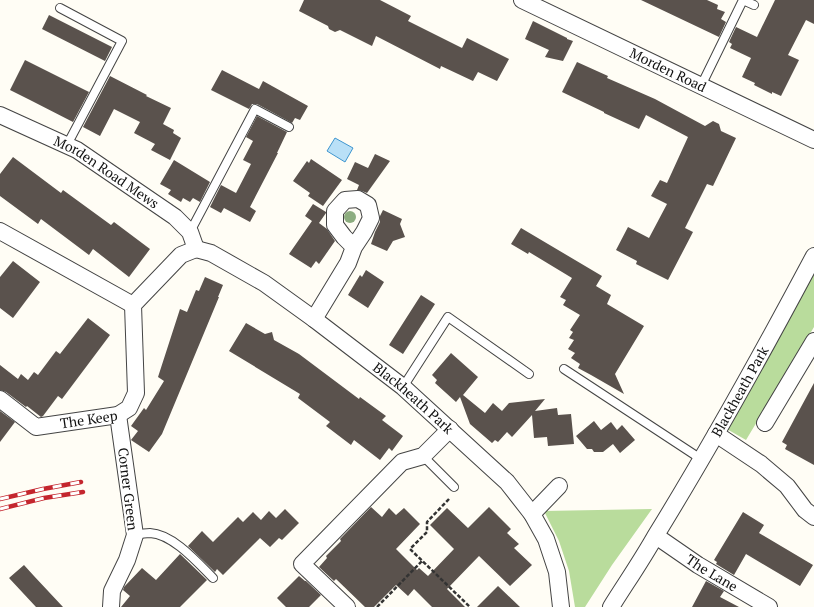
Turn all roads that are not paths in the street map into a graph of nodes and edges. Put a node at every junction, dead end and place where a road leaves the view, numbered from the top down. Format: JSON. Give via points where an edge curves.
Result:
{"nodes":[{"id":1,"x":522,"y":0,"type":"edge"},
{"id":2,"x":754,"y":5,"type":"dead end"},
{"id":3,"x":60,"y":8,"type":"dead end"},
{"id":4,"x":701,"y":86,"type":"junction"},
{"id":5,"x":0,"y":115,"type":"edge"},
{"id":6,"x":290,"y":127,"type":"dead end"},
{"id":7,"x":814,"y":140,"type":"edge"},
{"id":8,"x":67,"y":145,"type":"junction"},
{"id":9,"x":0,"y":231,"type":"edge"},
{"id":10,"x":190,"y":232,"type":"junction"},
{"id":11,"x":354,"y":247,"type":"dead end"},
{"id":12,"x":196,"y":249,"type":"junction"},
{"id":13,"x":814,"y":256,"type":"edge"},
{"id":14,"x":133,"y":305,"type":"junction"},
{"id":15,"x":314,"y":319,"type":"junction"},
{"id":16,"x":814,"y":341,"type":"edge"},
{"id":17,"x":564,"y":369,"type":"dead end"},
{"id":18,"x":529,"y":374,"type":"dead end"},
{"id":19,"x":403,"y":387,"type":"junction"},
{"id":20,"x":0,"y":399,"type":"edge"},
{"id":21,"x":118,"y":415,"type":"junction"},
{"id":22,"x":765,"y":423,"type":"dead end"},
{"id":23,"x":450,"y":429,"type":"junction"},
{"id":24,"x":716,"y":434,"type":"junction"},
{"id":25,"x":423,"y":456,"type":"junction"},
{"id":26,"x":701,"y":459,"type":"junction"},
{"id":27,"x":559,"y":486,"type":"dead end"},
{"id":28,"x":454,"y":487,"type":"road end"},
{"id":29,"x":532,"y":514,"type":"junction"},
{"id":30,"x":814,"y":517,"type":"edge"},
{"id":31,"x":134,"y":535,"type":"junction"},
{"id":32,"x":656,"y":536,"type":"junction"},
{"id":33,"x":213,"y":578,"type":"dead end"},
{"id":34,"x":111,"y":607,"type":"edge"},
{"id":35,"x":347,"y":607,"type":"edge"},
{"id":36,"x":561,"y":607,"type":"edge"},
{"id":37,"x":611,"y":607,"type":"edge"},
{"id":38,"x":769,"y":607,"type":"edge"}],
"edges":[{"from":1,"to":4,"type":"street","name":"Morden Road"},
{"from":2,"to":4,"type":"lane","via":[[743,0]]},
{"from":3,"to":8,"type":"lane","via":[[122,41]]},
{"from":4,"to":7,"type":"street","name":"Morden Road"},
{"from":5,"to":8,"type":"street","name":"Morden Road Mews"},
{"from":6,"to":10,"type":"lane","via":[[255,109]]},
{"from":8,"to":10,"type":"street","name":"Morden Road Mews","via":[[175,217]]},
{"from":9,"to":14,"type":"street"},
{"from":10,"to":12,"type":"street","name":"Morden Road Mews"},
{"from":11,"to":15,"type":"street","via":[[348,263]]},
{"from":12,"to":14,"type":"street","via":[[181,255]]},
{"from":12,"to":15,"type":"street","name":"Blackheath Park","via":[[210,253],[264,283]]},
{"from":13,"to":24,"type":"street","name":"Blackheath Park"},
{"from":14,"to":21,"type":"street","name":"The Keep","via":[[136,393],[129,408]]},
{"from":15,"to":19,"type":"street","name":"Blackheath Park"},
{"from":16,"to":22,"type":"street"},
{"from":17,"to":26,"type":"lane"},
{"from":18,"to":19,"type":"lane","via":[[448,317]]},
{"from":19,"to":23,"type":"street","name":"Blackheath Park"},
{"from":20,"to":21,"type":"street","name":"The Keep","via":[[36,427]]},
{"from":21,"to":31,"type":"street","name":"Corner Green"},
{"from":23,"to":25,"type":"street"},
{"from":23,"to":29,"type":"street","name":"Blackheath Park","via":[[507,482]]},
{"from":24,"to":26,"type":"street","name":"Blackheath Park"},
{"from":24,"to":30,"type":"street","via":[[787,486],[805,510]]},
{"from":25,"to":28,"type":"lane"},
{"from":25,"to":35,"type":"street","via":[[402,462],[302,564]]},
{"from":26,"to":32,"type":"street","name":"Blackheath Park"},
{"from":27,"to":29,"type":"street"},
{"from":29,"to":36,"type":"street","name":"Blackheath Park","via":[[546,539],[557,572]]},
{"from":31,"to":33,"type":"lane","via":[[151,533],[169,538]]},
{"from":31,"to":34,"type":"street","name":"Corner Green","via":[[127,560],[112,591]]},
{"from":32,"to":37,"type":"street","name":"Blackheath Park"},
{"from":32,"to":38,"type":"street","name":"The Lane","via":[[698,565]]}]}
